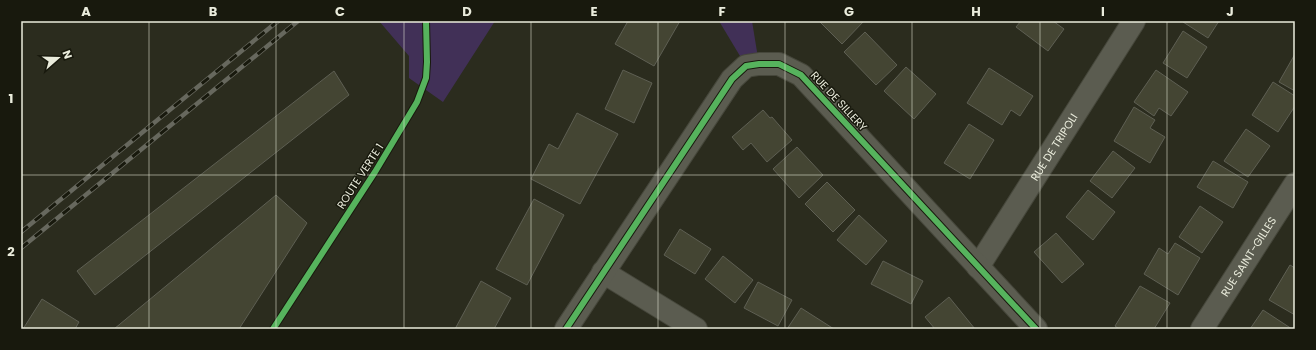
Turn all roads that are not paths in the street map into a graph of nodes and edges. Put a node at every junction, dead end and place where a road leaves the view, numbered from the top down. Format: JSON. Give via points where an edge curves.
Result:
{"nodes":[{"id":1,"x":1128,"y":23,"type":"edge"},
{"id":2,"x":1295,"y":184,"type":"edge"},
{"id":3,"x":978,"y":267,"type":"junction"},
{"id":4,"x":603,"y":272,"type":"junction"},
{"id":5,"x":566,"y":329,"type":"edge"},
{"id":6,"x":696,"y":329,"type":"edge"},
{"id":7,"x":1036,"y":329,"type":"edge"},
{"id":8,"x":1202,"y":329,"type":"edge"}],
"edges":[{"from":1,"to":3,"type":"street","name":"RUE DE TRIPOLI"},
{"from":2,"to":8,"type":"street","name":"RUE SAINT-GILLES"},
{"from":3,"to":4,"type":"street","name":"RUE DE SILLERY","via":[[801,75],[779,64],[758,64],[746,66],[732,79]]},
{"from":3,"to":7,"type":"street","name":"RUE DE SILLERY"},
{"from":4,"to":5,"type":"street","name":"RUE DE SILLERY"},
{"from":4,"to":6,"type":"street"}]}
